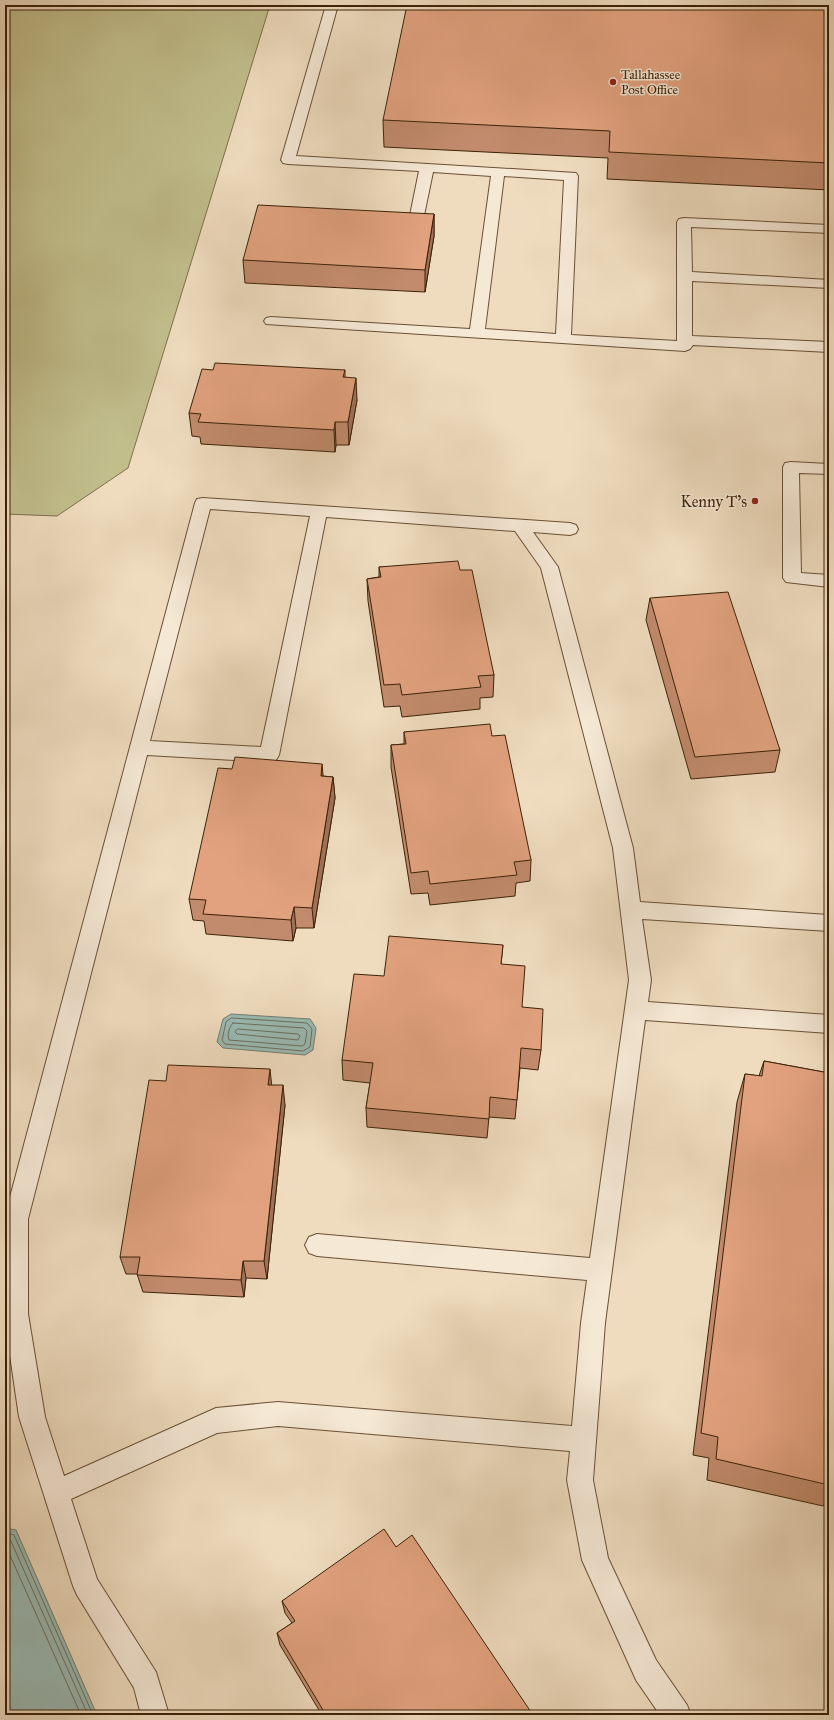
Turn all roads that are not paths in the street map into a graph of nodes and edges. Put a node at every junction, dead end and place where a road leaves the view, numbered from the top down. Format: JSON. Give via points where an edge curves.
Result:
{"nodes":[{"id":1,"x":332,"y":5,"type":"edge"},
{"id":2,"x":427,"y":168,"type":"junction"},
{"id":3,"x":498,"y":172,"type":"junction"},
{"id":4,"x":829,"y":229,"type":"edge"},
{"id":5,"x":414,"y":230,"type":"edge"},
{"id":6,"x":684,"y":276,"type":"junction"},
{"id":7,"x":829,"y":284,"type":"edge"},
{"id":8,"x":271,"y":321,"type":"dead end"},
{"id":9,"x":477,"y":333,"type":"junction"},
{"id":10,"x":563,"y":339,"type":"junction"},
{"id":11,"x":685,"y":343,"type":"junction"},
{"id":12,"x":829,"y":347,"type":"edge"},
{"id":13,"x":829,"y":469,"type":"edge"},
{"id":14,"x":319,"y":511,"type":"junction"},
{"id":15,"x":520,"y":526,"type":"junction"},
{"id":16,"x":570,"y":529,"type":"dead end"},
{"id":17,"x":829,"y":581,"type":"edge"},
{"id":18,"x":139,"y":747,"type":"junction"},
{"id":19,"x":631,"y":910,"type":"junction"},
{"id":20,"x":829,"y":923,"type":"edge"},
{"id":21,"x":635,"y":1010,"type":"junction"},
{"id":22,"x":829,"y":1024,"type":"edge"},
{"id":23,"x":317,"y":1245,"type":"dead end"},
{"id":24,"x":600,"y":1270,"type":"junction"},
{"id":25,"x":583,"y":1440,"type":"junction"},
{"id":26,"x":56,"y":1493,"type":"junction"},
{"id":27,"x":155,"y":1715,"type":"edge"},
{"id":28,"x":677,"y":1715,"type":"edge"}],
"edges":[{"from":1,"to":2,"type":"lane","via":[[288,160]]},
{"from":2,"to":3,"type":"lane"},
{"from":2,"to":5,"type":"lane"},
{"from":3,"to":9,"type":"lane"},
{"from":3,"to":10,"type":"lane","via":[[571,176]]},
{"from":4,"to":6,"type":"lane","via":[[684,222]]},
{"from":6,"to":7,"type":"lane"},
{"from":6,"to":11,"type":"lane"},
{"from":8,"to":9,"type":"lane"},
{"from":9,"to":10,"type":"lane"},
{"from":10,"to":11,"type":"lane"},
{"from":11,"to":12,"type":"lane"},
{"from":13,"to":17,"type":"lane","via":[[791,467],[792,578]]},
{"from":14,"to":15,"type":"lane"},
{"from":14,"to":18,"type":"lane","via":[[203,503]]},
{"from":14,"to":18,"type":"lane","via":[[269,756]]},
{"from":15,"to":16,"type":"lane"},
{"from":15,"to":19,"type":"lane","via":[[549,567],[623,848]]},
{"from":18,"to":26,"type":"lane","via":[[16,1219],[16,1314],[32,1417]]},
{"from":19,"to":20,"type":"lane"},
{"from":19,"to":21,"type":"lane","via":[[640,980]]},
{"from":21,"to":22,"type":"lane"},
{"from":21,"to":24,"type":"lane"},
{"from":23,"to":24,"type":"lane"},
{"from":24,"to":25,"type":"lane","via":[[592,1323]]},
{"from":25,"to":26,"type":"lane","via":[[278,1414],[216,1421]]},
{"from":25,"to":28,"type":"lane","via":[[580,1480],[595,1560],[646,1670]]},
{"from":26,"to":27,"type":"lane","via":[[86,1586],[146,1682]]}]}
